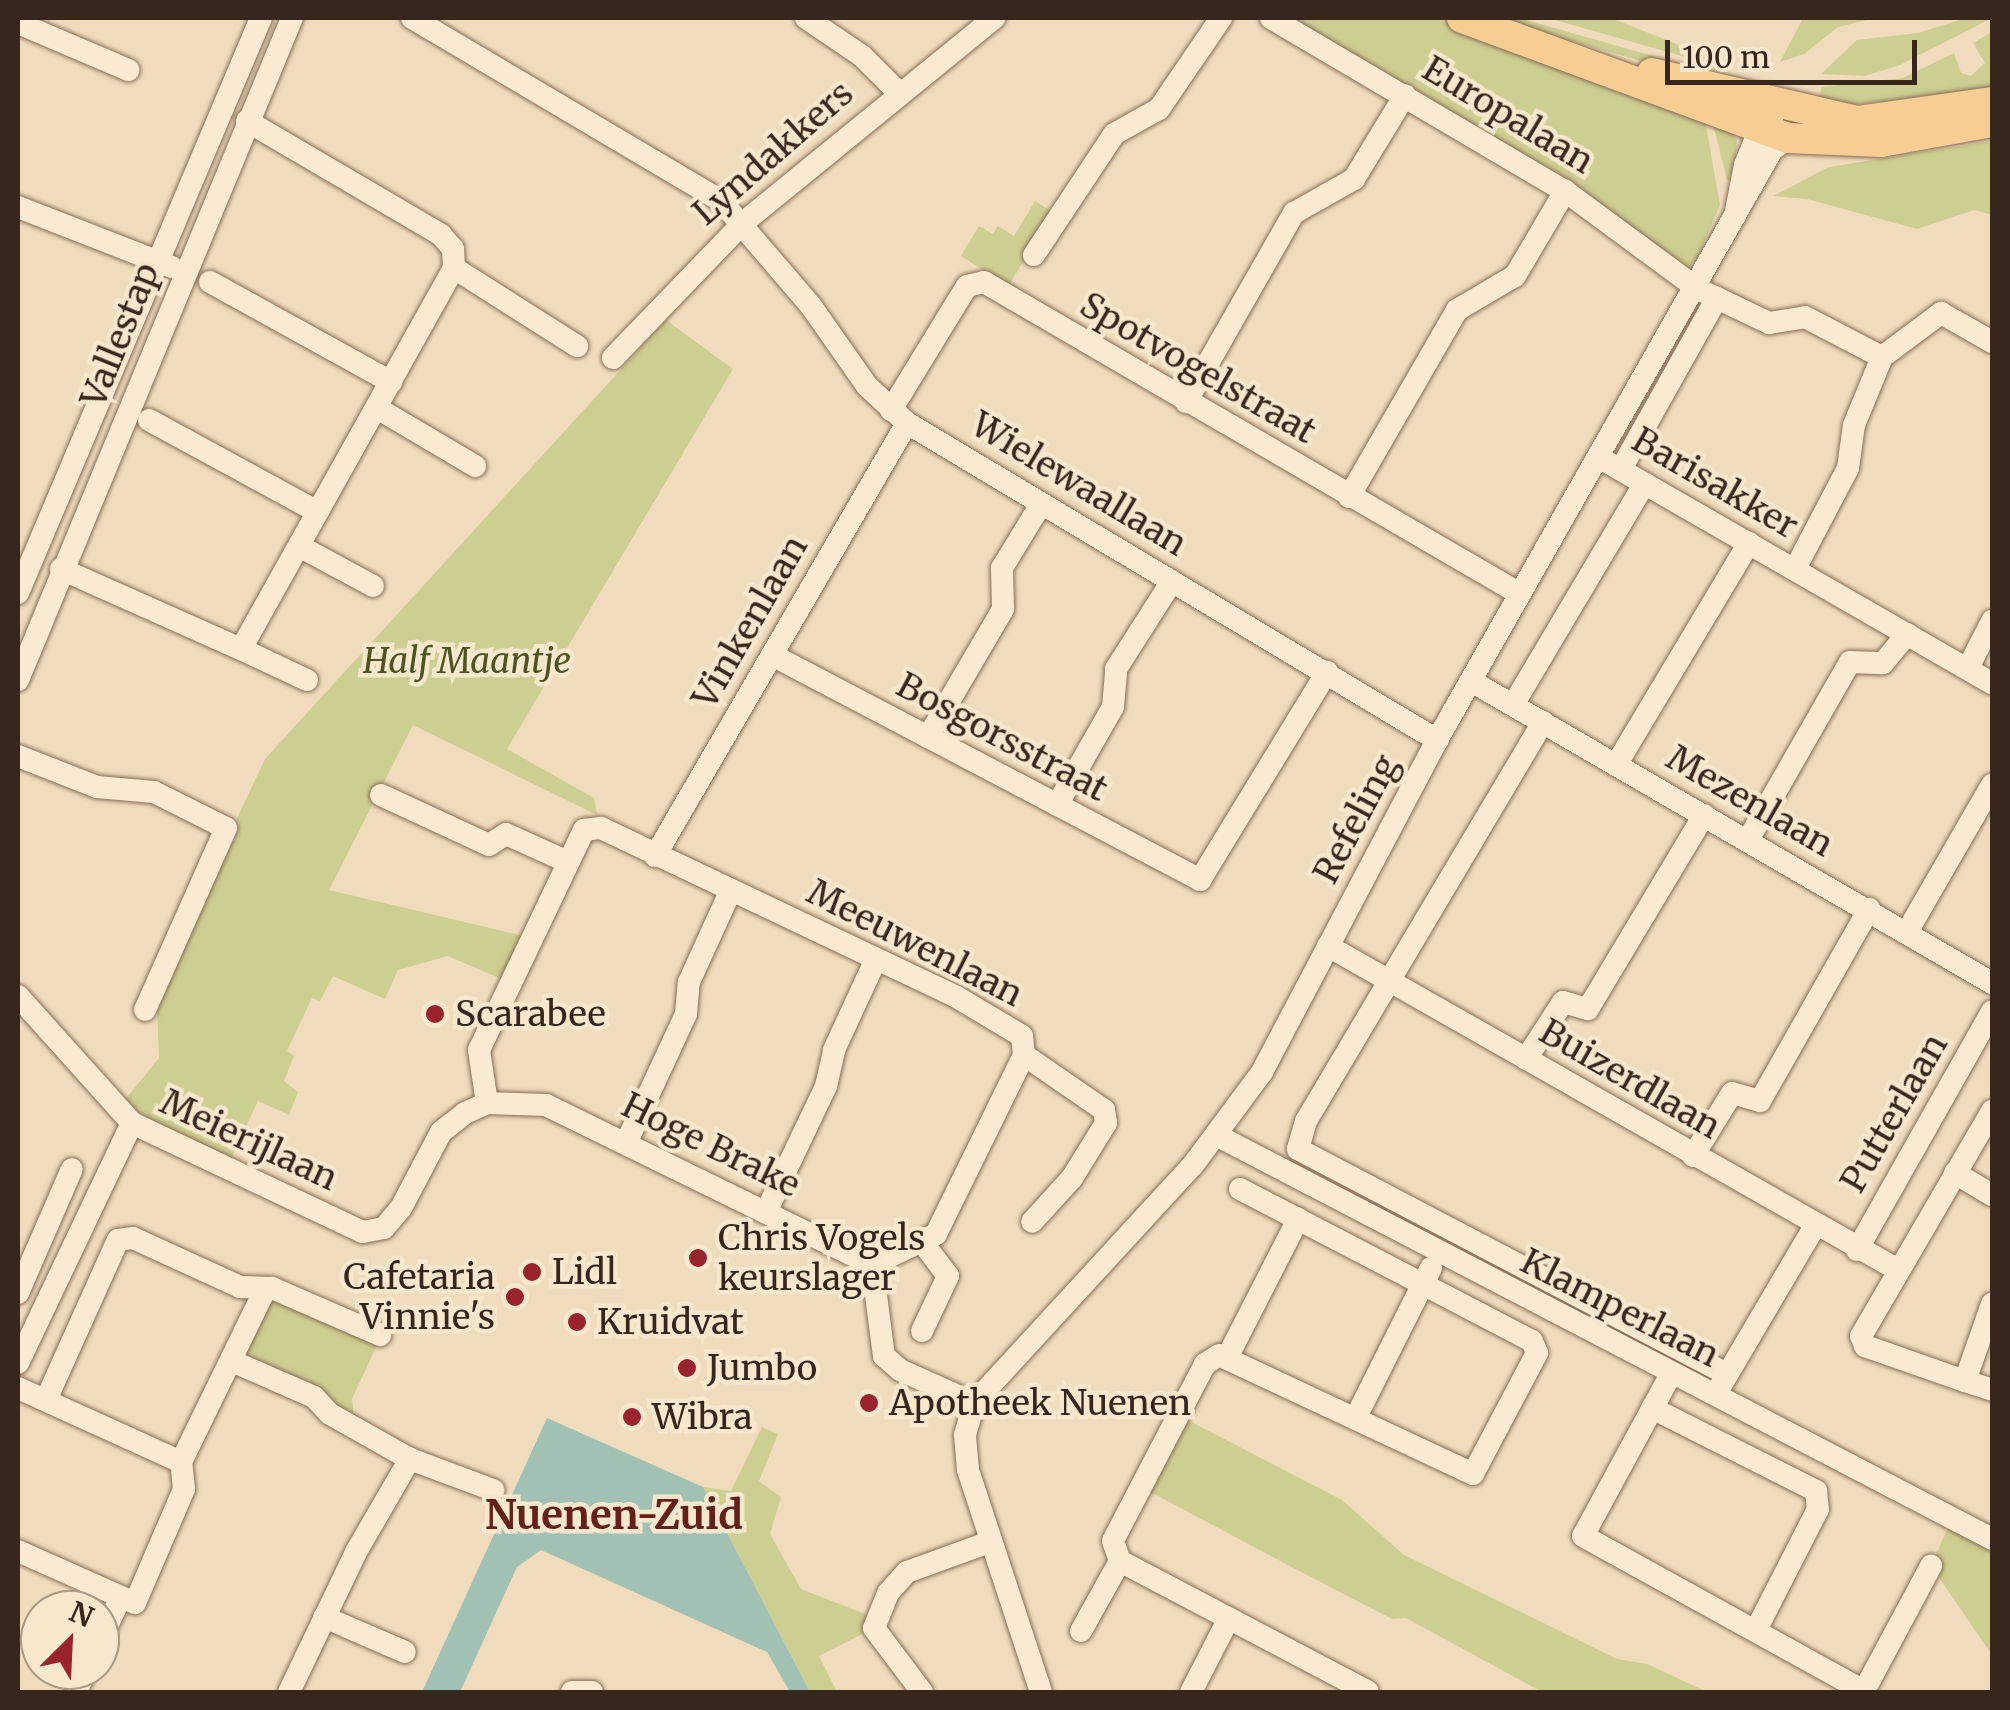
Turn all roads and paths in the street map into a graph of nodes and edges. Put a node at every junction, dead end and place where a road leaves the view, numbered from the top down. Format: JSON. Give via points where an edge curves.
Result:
{"nodes":[{"id":1,"x":261,"y":18,"type":"edge"},
{"id":2,"x":292,"y":18,"type":"edge"},
{"id":3,"x":412,"y":18,"type":"edge"},
{"id":4,"x":808,"y":18,"type":"edge"},
{"id":5,"x":994,"y":18,"type":"edge"},
{"id":6,"x":1221,"y":18,"type":"edge"},
{"id":7,"x":1271,"y":18,"type":"edge"},
{"id":8,"x":1462,"y":18,"type":"edge"},
{"id":9,"x":18,"y":23,"type":"edge"},
{"id":10,"x":1585,"y":62,"type":"junction"},
{"id":11,"x":128,"y":70,"type":"dead end"},
{"id":12,"x":898,"y":92,"type":"junction"},
{"id":13,"x":1405,"y":95,"type":"junction"},
{"id":14,"x":1992,"y":102,"type":"edge"},
{"id":15,"x":1815,"y":116,"type":"junction"},
{"id":16,"x":248,"y":121,"type":"junction"},
{"id":17,"x":1992,"y":122,"type":"edge"},
{"id":18,"x":1758,"y":130,"type":"junction"},
{"id":19,"x":1960,"y":131,"type":"junction"},
{"id":20,"x":1992,"y":132,"type":"edge"},
{"id":21,"x":1788,"y":138,"type":"junction"},
{"id":22,"x":1565,"y":190,"type":"junction"},
{"id":23,"x":18,"y":207,"type":"edge"},
{"id":24,"x":1734,"y":220,"type":"junction"},
{"id":25,"x":744,"y":222,"type":"junction"},
{"id":26,"x":1034,"y":255,"type":"dead end"},
{"id":27,"x":159,"y":262,"type":"junction"},
{"id":28,"x":454,"y":268,"type":"junction"},
{"id":29,"x":184,"y":271,"type":"junction"},
{"id":30,"x":210,"y":282,"type":"dead end"},
{"id":31,"x":1707,"y":293,"type":"junction"},
{"id":32,"x":1992,"y":342,"type":"edge"},
{"id":33,"x":577,"y":346,"type":"dead end"},
{"id":34,"x":1882,"y":357,"type":"junction"},
{"id":35,"x":613,"y":358,"type":"dead end"},
{"id":36,"x":391,"y":382,"type":"junction"},
{"id":37,"x":1186,"y":402,"type":"junction"},
{"id":38,"x":377,"y":408,"type":"junction"},
{"id":39,"x":899,"y":416,"type":"junction"},
{"id":40,"x":149,"y":420,"type":"dead end"},
{"id":41,"x":1611,"y":464,"type":"junction"},
{"id":42,"x":474,"y":466,"type":"dead end"},
{"id":43,"x":1645,"y":483,"type":"junction"},
{"id":44,"x":1349,"y":496,"type":"junction"},
{"id":45,"x":1042,"y":504,"type":"junction"},
{"id":46,"x":318,"y":512,"type":"junction"},
{"id":47,"x":1749,"y":543,"type":"junction"},
{"id":48,"x":299,"y":546,"type":"junction"},
{"id":49,"x":62,"y":569,"type":"junction"},
{"id":50,"x":1795,"y":569,"type":"junction"},
{"id":51,"x":1172,"y":581,"type":"junction"},
{"id":52,"x":373,"y":586,"type":"dead end"},
{"id":53,"x":18,"y":593,"type":"edge"},
{"id":54,"x":1520,"y":594,"type":"junction"},
{"id":55,"x":18,"y":607,"type":"edge"},
{"id":56,"x":43,"y":618,"type":"junction"},
{"id":57,"x":1992,"y":620,"type":"edge"},
{"id":58,"x":1907,"y":634,"type":"junction"},
{"id":59,"x":242,"y":650,"type":"junction"},
{"id":60,"x":772,"y":656,"type":"junction"},
{"id":61,"x":1968,"y":668,"type":"junction"},
{"id":62,"x":1326,"y":672,"type":"junction"},
{"id":63,"x":18,"y":680,"type":"edge"},
{"id":64,"x":307,"y":680,"type":"dead end"},
{"id":65,"x":1471,"y":681,"type":"junction"},
{"id":66,"x":1992,"y":683,"type":"edge"},
{"id":67,"x":1513,"y":705,"type":"junction"},
{"id":68,"x":1543,"y":722,"type":"junction"},
{"id":69,"x":928,"y":737,"type":"junction"},
{"id":70,"x":1437,"y":740,"type":"junction"},
{"id":71,"x":18,"y":756,"type":"edge"},
{"id":72,"x":1616,"y":765,"type":"junction"},
{"id":73,"x":1992,"y":785,"type":"edge"},
{"id":74,"x":381,"y":796,"type":"dead end"},
{"id":75,"x":1057,"y":805,"type":"junction"},
{"id":76,"x":1704,"y":815,"type":"junction"},
{"id":77,"x":1748,"y":840,"type":"junction"},
{"id":78,"x":655,"y":856,"type":"junction"},
{"id":79,"x":568,"y":862,"type":"junction"},
{"id":80,"x":731,"y":890,"type":"junction"},
{"id":81,"x":1869,"y":910,"type":"junction"},
{"id":82,"x":1907,"y":932,"type":"junction"},
{"id":83,"x":1328,"y":946,"type":"junction"},
{"id":84,"x":876,"y":959,"type":"junction"},
{"id":85,"x":1388,"y":980,"type":"junction"},
{"id":86,"x":1992,"y":983,"type":"edge"},
{"id":87,"x":18,"y":996,"type":"edge"},
{"id":88,"x":145,"y":1010,"type":"dead end"},
{"id":89,"x":1992,"y":1011,"type":"edge"},
{"id":90,"x":1024,"y":1055,"type":"junction"},
{"id":91,"x":1526,"y":1059,"type":"junction"},
{"id":92,"x":487,"y":1103,"type":"junction"},
{"id":93,"x":1992,"y":1111,"type":"edge"},
{"id":94,"x":132,"y":1123,"type":"junction"},
{"id":95,"x":1218,"y":1136,"type":"junction"},
{"id":96,"x":627,"y":1141,"type":"junction"},
{"id":97,"x":1694,"y":1156,"type":"junction"},
{"id":98,"x":72,"y":1169,"type":"dead end"},
{"id":99,"x":1956,"y":1173,"type":"junction"},
{"id":100,"x":1240,"y":1189,"type":"dead end"},
{"id":101,"x":1992,"y":1195,"type":"edge"},
{"id":102,"x":766,"y":1212,"type":"junction"},
{"id":103,"x":1298,"y":1219,"type":"junction"},
{"id":104,"x":1032,"y":1222,"type":"dead end"},
{"id":105,"x":1815,"y":1226,"type":"junction"},
{"id":106,"x":923,"y":1243,"type":"junction"},
{"id":107,"x":1857,"y":1250,"type":"junction"},
{"id":108,"x":1440,"y":1254,"type":"junction"},
{"id":109,"x":872,"y":1265,"type":"junction"},
{"id":110,"x":1898,"y":1270,"type":"junction"},
{"id":111,"x":1424,"y":1282,"type":"junction"},
{"id":112,"x":265,"y":1290,"type":"junction"},
{"id":113,"x":18,"y":1292,"type":"edge"},
{"id":114,"x":46,"y":1301,"type":"junction"},
{"id":115,"x":1992,"y":1304,"type":"edge"},
{"id":116,"x":922,"y":1330,"type":"dead end"},
{"id":117,"x":380,"y":1335,"type":"dead end"},
{"id":118,"x":1229,"y":1354,"type":"junction"},
{"id":119,"x":234,"y":1362,"type":"junction"},
{"id":120,"x":18,"y":1363,"type":"edge"},
{"id":121,"x":1671,"y":1374,"type":"junction"},
{"id":122,"x":1728,"y":1374,"type":"junction"},
{"id":123,"x":1965,"y":1380,"type":"junction"},
{"id":124,"x":18,"y":1388,"type":"edge"},
{"id":125,"x":1992,"y":1390,"type":"edge"},
{"id":126,"x":1715,"y":1396,"type":"junction"},
{"id":127,"x":46,"y":1400,"type":"junction"},
{"id":128,"x":974,"y":1403,"type":"junction"},
{"id":129,"x":1652,"y":1408,"type":"junction"},
{"id":130,"x":1356,"y":1417,"type":"junction"},
{"id":131,"x":410,"y":1459,"type":"junction"},
{"id":132,"x":181,"y":1462,"type":"junction"},
{"id":133,"x":494,"y":1490,"type":"dead end"},
{"id":134,"x":1992,"y":1538,"type":"edge"},
{"id":135,"x":992,"y":1541,"type":"junction"},
{"id":136,"x":18,"y":1551,"type":"edge"},
{"id":137,"x":1120,"y":1561,"type":"junction"},
{"id":138,"x":1931,"y":1566,"type":"dead end"},
{"id":139,"x":96,"y":1590,"type":"edge"},
{"id":140,"x":120,"y":1601,"type":"edge"},
{"id":141,"x":324,"y":1617,"type":"junction"},
{"id":142,"x":1228,"y":1618,"type":"junction"},
{"id":143,"x":1757,"y":1628,"type":"junction"},
{"id":144,"x":1081,"y":1631,"type":"dead end"},
{"id":145,"x":405,"y":1652,"type":"dead end"},
{"id":146,"x":1866,"y":1691,"type":"edge"},
{"id":147,"x":288,"y":1692,"type":"edge"},
{"id":148,"x":572,"y":1692,"type":"edge"},
{"id":149,"x":592,"y":1692,"type":"edge"},
{"id":150,"x":922,"y":1692,"type":"edge"},
{"id":151,"x":1040,"y":1692,"type":"edge"},
{"id":152,"x":1191,"y":1692,"type":"edge"},
{"id":153,"x":1368,"y":1692,"type":"edge"}],
"edges":[{"from":1,"to":27,"type":"street","name":"Vallestap"},
{"from":2,"to":16,"type":"street","name":"Vallestap"},
{"from":3,"to":25,"type":"street","name":"Wielewaallaan","via":[[721,201]]},
{"from":4,"to":12,"type":"street"},
{"from":5,"to":12,"type":"street","name":"Lyndakkers"},
{"from":6,"to":26,"type":"street","via":[[1159,108],[1114,134]]},
{"from":7,"to":13,"type":"street","name":"Europalaan"},
{"from":8,"to":10,"type":"main road","name":"Europalaan"},
{"from":9,"to":11,"type":"street"},
{"from":10,"to":15,"type":"main road","name":"Europalaan"},
{"from":10,"to":18,"type":"main road","name":"Europalaan"},
{"from":12,"to":25,"type":"street","name":"Lyndakkers"},
{"from":13,"to":22,"type":"street","name":"Europalaan"},
{"from":13,"to":37,"type":"street","via":[[1354,179],[1294,214]]},
{"from":14,"to":15,"type":"main road","name":"Europalaan","via":[[1857,122]]},
{"from":15,"to":18,"type":"street","via":[[1782,116]]},
{"from":16,"to":28,"type":"street","via":[[440,235],[453,249]]},
{"from":16,"to":29,"type":"street","name":"Vallestap"},
{"from":17,"to":19,"type":"main road","name":"Europalaan"},
{"from":18,"to":21,"type":"main road","name":"Europalaan"},
{"from":18,"to":24,"type":"street","name":"Refeling","via":[[1736,193]]},
{"from":19,"to":20,"type":"main road","name":"Europalaan"},
{"from":19,"to":21,"type":"main road","name":"Europalaan","via":[[1854,144]]},
{"from":21,"to":24,"type":"street","name":"Refeling","via":[[1772,150]]},
{"from":22,"to":31,"type":"street","name":"Europalaan"},
{"from":22,"to":44,"type":"street","via":[[1515,276],[1457,310]]},
{"from":23,"to":27,"type":"street"},
{"from":24,"to":31,"type":"street","name":"Refeling"},
{"from":25,"to":35,"type":"street","name":"Lyndakkers"},
{"from":25,"to":39,"type":"street","name":"Wielewaallaan"},
{"from":27,"to":29,"type":"street"},
{"from":27,"to":53,"type":"street","name":"Vallestap"},
{"from":28,"to":33,"type":"street"},
{"from":28,"to":36,"type":"street"},
{"from":29,"to":49,"type":"street","name":"Vallestap"},
{"from":30,"to":36,"type":"street"},
{"from":31,"to":34,"type":"street","via":[[1769,323],[1804,317]]},
{"from":31,"to":41,"type":"street","name":"Refeling"},
{"from":32,"to":34,"type":"street","via":[[1940,313]]},
{"from":34,"to":50,"type":"street","name":"Barisakker","via":[[1854,425],[1848,468]]},
{"from":36,"to":38,"type":"street"},
{"from":37,"to":39,"type":"street","name":"Spotvogelstraat","via":[[984,282],[966,286]]},
{"from":37,"to":44,"type":"street","name":"Spotvogelstraat"},
{"from":38,"to":42,"type":"street"},
{"from":38,"to":46,"type":"street"},
{"from":39,"to":45,"type":"street","name":"Wielewaallaan"},
{"from":39,"to":60,"type":"street","name":"Vinkenlaan"},
{"from":40,"to":46,"type":"street"},
{"from":41,"to":43,"type":"street","name":"Barisakker"},
{"from":41,"to":54,"type":"street","name":"Refeling"},
{"from":43,"to":47,"type":"street","name":"Barisakker"},
{"from":43,"to":67,"type":"street"},
{"from":44,"to":54,"type":"street","name":"Spotvogelstraat"},
{"from":45,"to":51,"type":"street","name":"Wielewaallaan"},
{"from":45,"to":69,"type":"street","via":[[1002,568],[1003,609]]},
{"from":46,"to":48,"type":"street"},
{"from":47,"to":50,"type":"street","name":"Barisakker"},
{"from":47,"to":72,"type":"street"},
{"from":48,"to":52,"type":"street"},
{"from":48,"to":59,"type":"street"},
{"from":49,"to":56,"type":"street","name":"Vallestap"},
{"from":49,"to":59,"type":"street"},
{"from":50,"to":58,"type":"street","name":"Barisakker"},
{"from":51,"to":62,"type":"street","name":"Wielewaallaan"},
{"from":51,"to":75,"type":"street","via":[[1116,669],[1113,707]]},
{"from":54,"to":65,"type":"street","name":"Refeling"},
{"from":55,"to":56,"type":"street"},
{"from":56,"to":63,"type":"street","name":"Vallestap"},
{"from":57,"to":61,"type":"street"},
{"from":58,"to":61,"type":"street","name":"Barisakker"},
{"from":58,"to":77,"type":"street","via":[[1883,663],[1850,662]]},
{"from":59,"to":64,"type":"street"},
{"from":60,"to":69,"type":"street","name":"Bosgorsstraat"},
{"from":60,"to":78,"type":"street","name":"Vinkenlaan"},
{"from":61,"to":66,"type":"street","name":"Barisakker"},
{"from":62,"to":70,"type":"street","name":"Wielewaallaan"},
{"from":62,"to":75,"type":"street","name":"Bosgorsstraat","via":[[1200,880]]},
{"from":65,"to":67,"type":"street","name":"Mezenlaan"},
{"from":65,"to":70,"type":"street","name":"Refeling"},
{"from":67,"to":68,"type":"street","name":"Mezenlaan"},
{"from":68,"to":72,"type":"street","name":"Mezenlaan"},
{"from":68,"to":85,"type":"street"},
{"from":69,"to":75,"type":"street","name":"Bosgorsstraat"},
{"from":70,"to":83,"type":"street","name":"Refeling"},
{"from":71,"to":88,"type":"street","via":[[97,787],[154,792],[226,828]]},
{"from":72,"to":76,"type":"street","name":"Mezenlaan"},
{"from":73,"to":82,"type":"street"},
{"from":74,"to":79,"type":"street","via":[[489,845],[506,834]]},
{"from":76,"to":77,"type":"street","name":"Mezenlaan"},
{"from":76,"to":91,"type":"street","via":[[1588,1009],[1562,1002]]},
{"from":77,"to":81,"type":"street","name":"Mezenlaan"},
{"from":78,"to":79,"type":"street","name":"Meeuwenlaan","via":[[602,828],[584,830]]},
{"from":78,"to":80,"type":"street","name":"Meeuwenlaan"},
{"from":79,"to":92,"type":"street","via":[[479,1050]]},
{"from":80,"to":84,"type":"street","name":"Meeuwenlaan"},
{"from":80,"to":96,"type":"street","via":[[689,982],[686,1014]]},
{"from":81,"to":82,"type":"street","name":"Mezenlaan"},
{"from":81,"to":97,"type":"street","via":[[1760,1101],[1732,1093]]},
{"from":82,"to":86,"type":"street","name":"Mezenlaan"},
{"from":83,"to":85,"type":"street","name":"Buizerdlaan"},
{"from":83,"to":95,"type":"street","name":"Refeling","via":[[1262,1072]]},
{"from":84,"to":90,"type":"street","name":"Meeuwenlaan","via":[[1022,1036]]},
{"from":84,"to":102,"type":"street"},
{"from":85,"to":91,"type":"street","name":"Buizerdlaan"},
{"from":85,"to":122,"type":"street","name":"Klamperlaan","via":[[1296,1140],[1298,1149]]},
{"from":87,"to":94,"type":"street","name":"Meierijlaan"},
{"from":89,"to":107,"type":"street","name":"Putterlaan"},
{"from":90,"to":104,"type":"street","name":"Meeuwenlaan","via":[[1104,1110],[1106,1123],[1072,1178]]},
{"from":90,"to":106,"type":"street","via":[[936,1234]]},
{"from":91,"to":97,"type":"street","name":"Buizerdlaan"},
{"from":92,"to":94,"type":"street","name":"Meierijlaan","via":[[442,1132],[384,1228],[363,1232]]},
{"from":92,"to":96,"type":"street","name":"Hoge Brake","via":[[531,1100]]},
{"from":93,"to":99,"type":"street"},
{"from":94,"to":114,"type":"street"},
{"from":95,"to":108,"type":"street","name":"Klamperlaan"},
{"from":95,"to":128,"type":"street","name":"Refeling"},
{"from":96,"to":102,"type":"street","name":"Hoge Brake"},
{"from":97,"to":105,"type":"street","name":"Buizerdlaan"},
{"from":98,"to":113,"type":"street"},
{"from":99,"to":101,"type":"street"},
{"from":99,"to":110,"type":"street"},
{"from":100,"to":103,"type":"street"},
{"from":102,"to":109,"type":"street","name":"Hoge Brake"},
{"from":103,"to":111,"type":"street"},
{"from":103,"to":118,"type":"street"},
{"from":105,"to":107,"type":"street","name":"Buizerdlaan"},
{"from":105,"to":122,"type":"street"},
{"from":106,"to":109,"type":"street"},
{"from":106,"to":116,"type":"street","via":[[948,1276]]},
{"from":107,"to":110,"type":"street","name":"Buizerdlaan"},
{"from":108,"to":111,"type":"street"},
{"from":108,"to":121,"type":"street","name":"Klamperlaan"},
{"from":109,"to":128,"type":"street","via":[[884,1356],[900,1370]]},
{"from":110,"to":123,"type":"street","via":[[1861,1336],[1864,1346]]},
{"from":111,"to":130,"type":"street"},
{"from":111,"to":130,"type":"street","via":[[1532,1340],[1537,1353],[1473,1474]]},
{"from":112,"to":117,"type":"street"},
{"from":112,"to":119,"type":"street"},
{"from":112,"to":127,"type":"street","via":[[240,1287],[133,1238],[118,1240]]},
{"from":113,"to":114,"type":"street"},
{"from":114,"to":120,"type":"street"},
{"from":115,"to":123,"type":"street"},
{"from":118,"to":130,"type":"street"},
{"from":118,"to":137,"type":"street","via":[[1205,1364],[1196,1381],[1113,1541]]},
{"from":119,"to":131,"type":"street","via":[[314,1397],[330,1414]]},
{"from":119,"to":132,"type":"street","via":[[224,1369]]},
{"from":121,"to":126,"type":"street","name":"Klamperlaan"},
{"from":121,"to":129,"type":"street"},
{"from":122,"to":126,"type":"street"},
{"from":123,"to":125,"type":"street"},
{"from":124,"to":127,"type":"street"},
{"from":126,"to":134,"type":"street","name":"Klamperlaan"},
{"from":127,"to":132,"type":"street"},
{"from":128,"to":135,"type":"street","via":[[965,1435],[968,1470]]},
{"from":129,"to":143,"type":"street","via":[[1816,1491],[1818,1510]]},
{"from":129,"to":143,"type":"street","via":[[1584,1536]]},
{"from":131,"to":133,"type":"street"},
{"from":131,"to":141,"type":"street"},
{"from":132,"to":140,"type":"street","via":[[184,1490],[141,1596],[135,1603]]},
{"from":135,"to":150,"type":"street","via":[[907,1572],[888,1593],[874,1628]]},
{"from":135,"to":151,"type":"street"},
{"from":136,"to":139,"type":"street"},
{"from":137,"to":142,"type":"street"},
{"from":137,"to":144,"type":"street"},
{"from":138,"to":146,"type":"street"},
{"from":141,"to":145,"type":"street"},
{"from":141,"to":147,"type":"street"},
{"from":142,"to":152,"type":"street"},
{"from":142,"to":153,"type":"street"},
{"from":143,"to":146,"type":"street"},
{"from":148,"to":149,"type":"street"}]}
